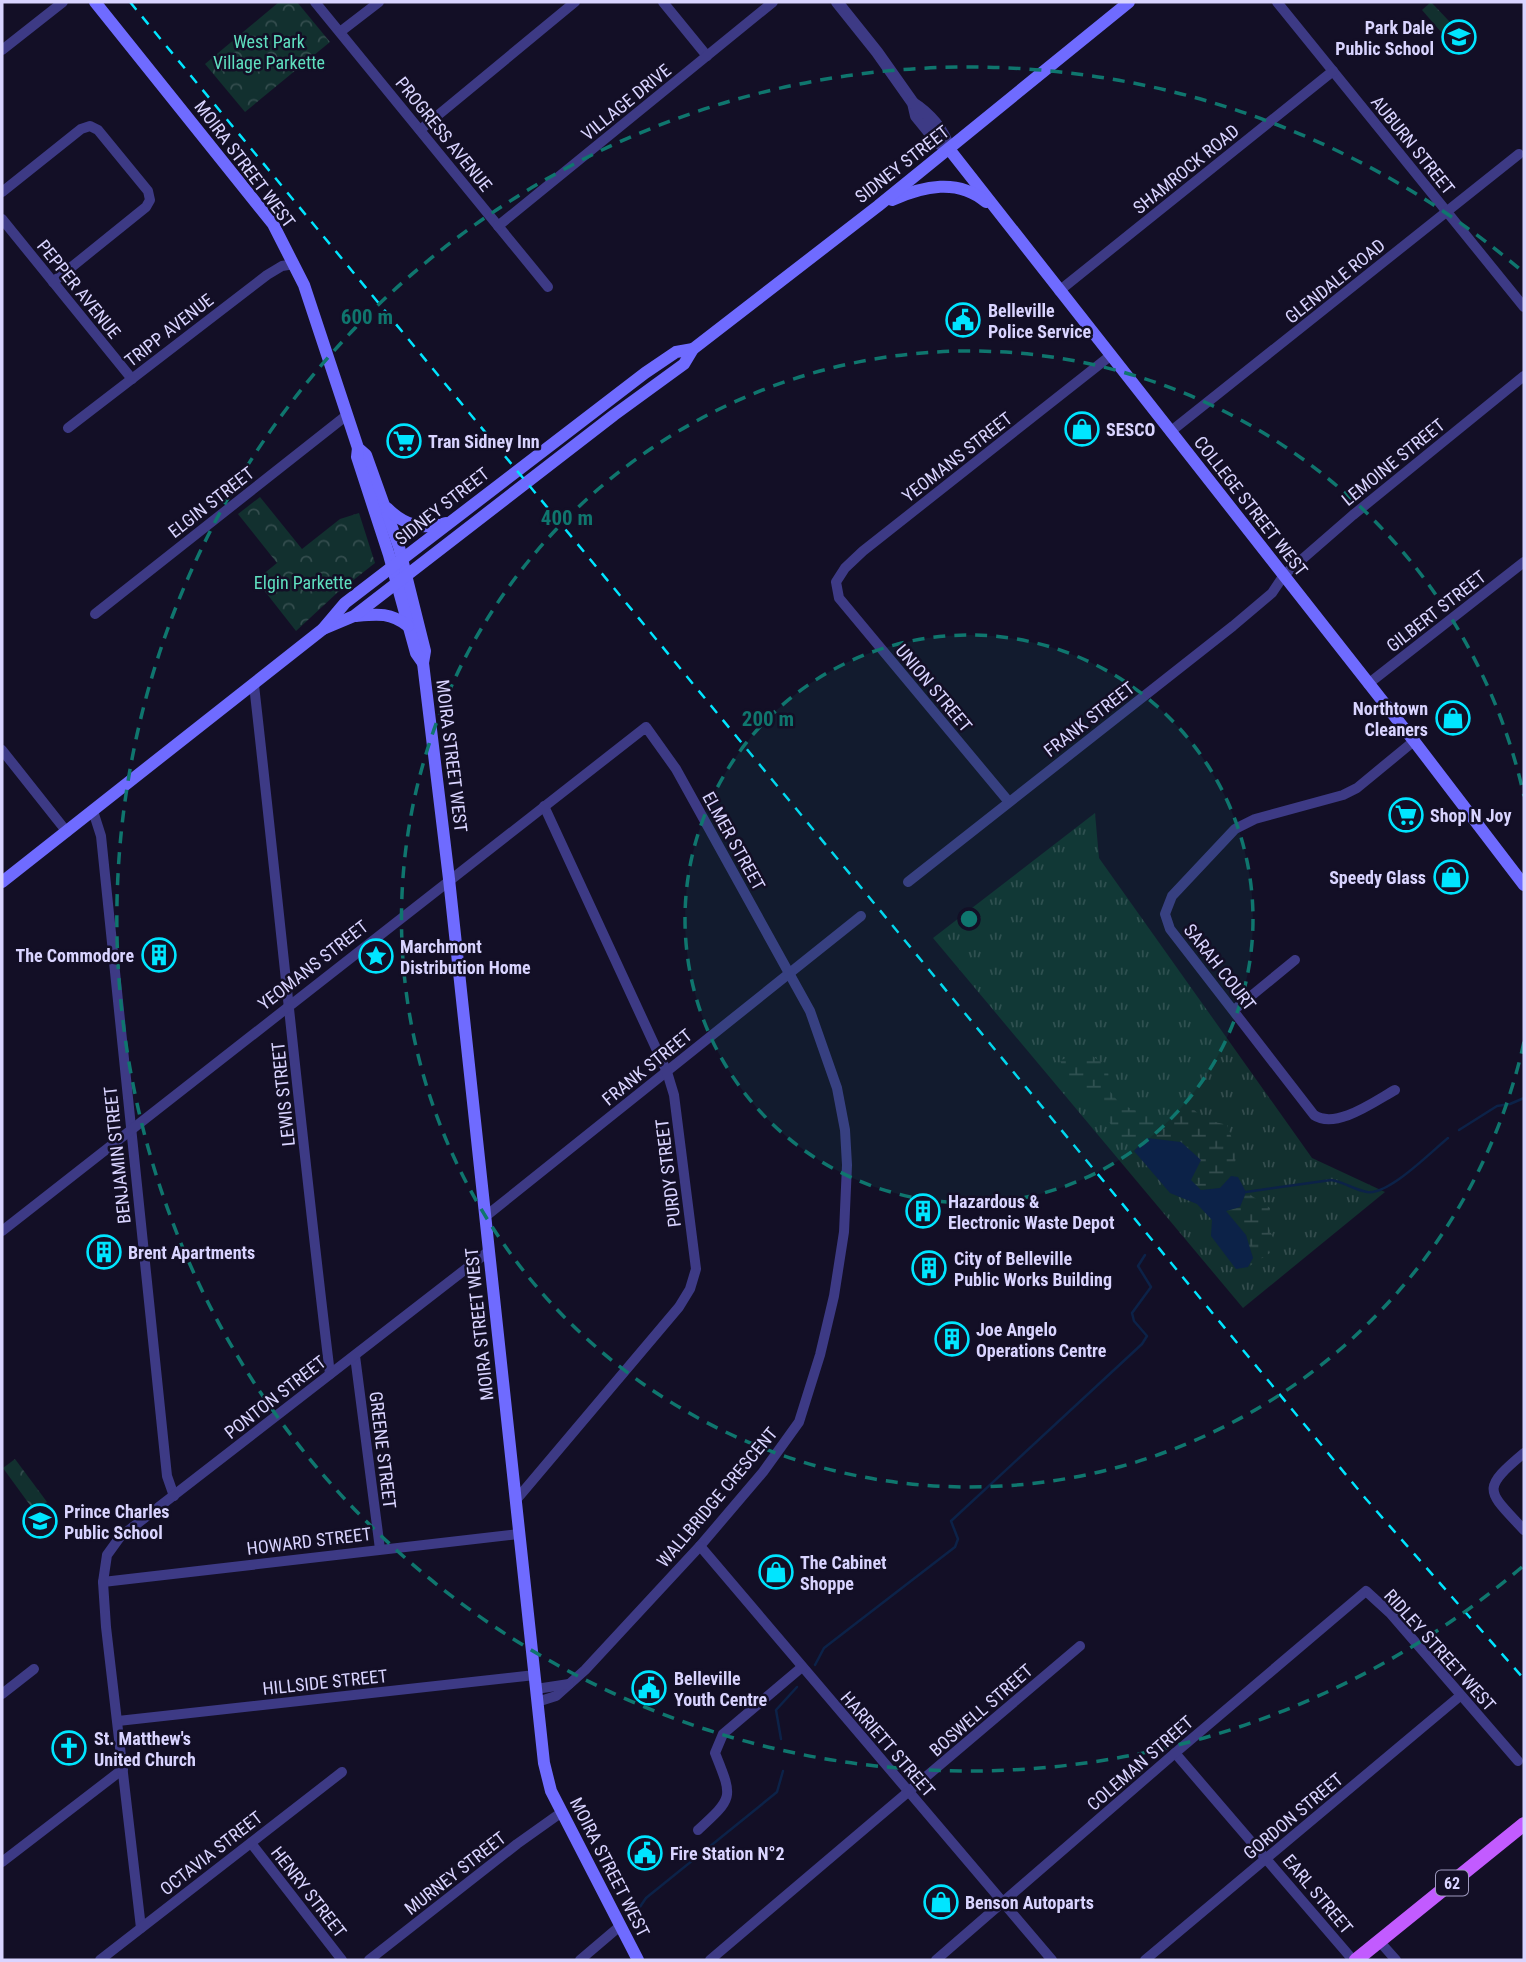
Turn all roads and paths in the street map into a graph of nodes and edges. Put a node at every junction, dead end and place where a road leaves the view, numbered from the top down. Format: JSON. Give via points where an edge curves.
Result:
{"nodes":[{"id":1,"x":63,"y":2,"type":"edge"},
{"id":2,"x":95,"y":2,"type":"edge"},
{"id":3,"x":315,"y":2,"type":"edge"},
{"id":4,"x":379,"y":2,"type":"edge"},
{"id":5,"x":575,"y":2,"type":"edge"},
{"id":6,"x":663,"y":2,"type":"edge"},
{"id":7,"x":773,"y":2,"type":"edge"},
{"id":8,"x":838,"y":2,"type":"edge"},
{"id":9,"x":1129,"y":2,"type":"edge"},
{"id":10,"x":1278,"y":2,"type":"edge"},
{"id":11,"x":340,"y":32,"type":"junction"},
{"id":12,"x":2,"y":50,"type":"edge"},
{"id":13,"x":707,"y":56,"type":"junction"},
{"id":14,"x":1333,"y":71,"type":"junction"},
{"id":15,"x":420,"y":130,"type":"junction"},
{"id":16,"x":949,"y":149,"type":"junction"},
{"id":17,"x":1519,"y":154,"type":"dead end"},
{"id":18,"x":2,"y":192,"type":"edge"},
{"id":19,"x":878,"y":206,"type":"junction"},
{"id":20,"x":997,"y":212,"type":"junction"},
{"id":21,"x":1447,"y":212,"type":"junction"},
{"id":22,"x":2,"y":219,"type":"edge"},
{"id":23,"x":498,"y":226,"type":"junction"},
{"id":24,"x":294,"y":264,"type":"junction"},
{"id":25,"x":53,"y":282,"type":"junction"},
{"id":26,"x":548,"y":287,"type":"dead end"},
{"id":27,"x":1059,"y":291,"type":"junction"},
{"id":28,"x":1524,"y":307,"type":"edge"},
{"id":29,"x":693,"y":349,"type":"junction"},
{"id":30,"x":1111,"y":356,"type":"junction"},
{"id":31,"x":1524,"y":376,"type":"edge"},
{"id":32,"x":132,"y":379,"type":"junction"},
{"id":33,"x":347,"y":415,"type":"junction"},
{"id":34,"x":68,"y":428,"type":"dead end"},
{"id":35,"x":1170,"y":432,"type":"junction"},
{"id":36,"x":359,"y":447,"type":"junction"},
{"id":37,"x":386,"y":506,"type":"junction"},
{"id":38,"x":450,"y":522,"type":"junction"},
{"id":39,"x":397,"y":562,"type":"junction"},
{"id":40,"x":1524,"y":562,"type":"edge"},
{"id":41,"x":1284,"y":575,"type":"junction"},
{"id":42,"x":402,"y":579,"type":"junction"},
{"id":43,"x":838,"y":593,"type":"joint"},
{"id":44,"x":95,"y":614,"type":"dead end"},
{"id":45,"x":354,"y":616,"type":"junction"},
{"id":46,"x":408,"y":626,"type":"junction"},
{"id":47,"x":323,"y":629,"type":"junction"},
{"id":48,"x":423,"y":663,"type":"junction"},
{"id":49,"x":1368,"y":684,"type":"junction"},
{"id":50,"x":254,"y":685,"type":"junction"},
{"id":51,"x":646,"y":727,"type":"joint"},
{"id":52,"x":1414,"y":741,"type":"junction"},
{"id":53,"x":2,"y":750,"type":"edge"},
{"id":54,"x":1009,"y":802,"type":"junction"},
{"id":55,"x":544,"y":806,"type":"junction"},
{"id":56,"x":93,"y":811,"type":"junction"},
{"id":57,"x":67,"y":832,"type":"junction"},
{"id":58,"x":449,"y":879,"type":"junction"},
{"id":59,"x":2,"y":882,"type":"edge"},
{"id":60,"x":908,"y":882,"type":"dead end"},
{"id":61,"x":1524,"y":885,"type":"edge"},
{"id":62,"x":860,"y":916,"type":"dead end"},
{"id":63,"x":1295,"y":960,"type":"dead end"},
{"id":64,"x":789,"y":974,"type":"junction"},
{"id":65,"x":290,"y":1004,"type":"junction"},
{"id":66,"x":1234,"y":1010,"type":"junction"},
{"id":67,"x":667,"y":1072,"type":"junction"},
{"id":68,"x":1395,"y":1090,"type":"dead end"},
{"id":69,"x":131,"y":1130,"type":"junction"},
{"id":70,"x":486,"y":1216,"type":"junction"},
{"id":71,"x":2,"y":1231,"type":"edge"},
{"id":72,"x":489,"y":1251,"type":"junction"},
{"id":73,"x":355,"y":1356,"type":"junction"},
{"id":74,"x":330,"y":1374,"type":"junction"},
{"id":75,"x":1524,"y":1453,"type":"edge"},
{"id":76,"x":174,"y":1496,"type":"junction"},
{"id":77,"x":516,"y":1500,"type":"junction"},
{"id":78,"x":1524,"y":1530,"type":"edge"},
{"id":79,"x":519,"y":1534,"type":"junction"},
{"id":80,"x":700,"y":1546,"type":"junction"},
{"id":81,"x":380,"y":1549,"type":"junction"},
{"id":82,"x":103,"y":1582,"type":"junction"},
{"id":83,"x":1366,"y":1591,"type":"joint"},
{"id":84,"x":1080,"y":1646,"type":"dead end"},
{"id":85,"x":802,"y":1667,"type":"junction"},
{"id":86,"x":34,"y":1669,"type":"dead end"},
{"id":87,"x":535,"y":1675,"type":"junction"},
{"id":88,"x":2,"y":1694,"type":"edge"},
{"id":89,"x":537,"y":1695,"type":"junction"},
{"id":90,"x":1460,"y":1696,"type":"junction"},
{"id":91,"x":118,"y":1721,"type":"junction"},
{"id":92,"x":1175,"y":1753,"type":"junction"},
{"id":93,"x":1518,"y":1761,"type":"dead end"},
{"id":94,"x":123,"y":1769,"type":"junction"},
{"id":95,"x":342,"y":1772,"type":"dead end"},
{"id":96,"x":909,"y":1793,"type":"junction"},
{"id":97,"x":562,"y":1812,"type":"junction"},
{"id":98,"x":1524,"y":1824,"type":"edge"},
{"id":99,"x":698,"y":1830,"type":"dead end"},
{"id":100,"x":251,"y":1843,"type":"junction"},
{"id":101,"x":1268,"y":1858,"type":"junction"},
{"id":102,"x":2,"y":1862,"type":"edge"},
{"id":103,"x":1003,"y":1903,"type":"junction"},
{"id":104,"x":620,"y":1926,"type":"junction"},
{"id":105,"x":141,"y":1928,"type":"junction"},
{"id":106,"x":1380,"y":1942,"type":"junction"},
{"id":107,"x":100,"y":1960,"type":"edge"},
{"id":108,"x":342,"y":1960,"type":"edge"},
{"id":109,"x":369,"y":1960,"type":"edge"},
{"id":110,"x":580,"y":1960,"type":"edge"},
{"id":111,"x":638,"y":1960,"type":"edge"},
{"id":112,"x":710,"y":1960,"type":"edge"},
{"id":113,"x":936,"y":1960,"type":"edge"},
{"id":114,"x":1052,"y":1960,"type":"edge"},
{"id":115,"x":1144,"y":1960,"type":"edge"},
{"id":116,"x":1355,"y":1960,"type":"edge"},
{"id":117,"x":1396,"y":1960,"type":"edge"}],
"edges":[{"from":1,"to":12,"type":"street"},
{"from":2,"to":24,"type":"main road","name":"MOIRA STREET WEST","via":[[273,224]]},
{"from":3,"to":11,"type":"street","name":"PROGRESS AVENUE"},
{"from":4,"to":11,"type":"street"},
{"from":5,"to":15,"type":"street"},
{"from":6,"to":13,"type":"street"},
{"from":7,"to":13,"type":"street","name":"VILLAGE DRIVE"},
{"from":8,"to":16,"type":"street","name":"COLLEGE STREET WEST","via":[[913,103],[946,137]]},
{"from":9,"to":16,"type":"main road","name":"SIDNEY STREET"},
{"from":10,"to":14,"type":"street","name":"AUBURN STREET"},
{"from":11,"to":15,"type":"street","name":"PROGRESS AVENUE"},
{"from":13,"to":23,"type":"street","name":"VILLAGE DRIVE"},
{"from":14,"to":21,"type":"street","name":"AUBURN STREET"},
{"from":14,"to":27,"type":"street","name":"SHAMROCK ROAD"},
{"from":15,"to":23,"type":"street","name":"PROGRESS AVENUE"},
{"from":16,"to":19,"type":"main road","name":"SIDNEY STREET"},
{"from":16,"to":20,"type":"main road","name":"COLLEGE STREET WEST"},
{"from":17,"to":21,"type":"street","name":"GLENDALE ROAD"},
{"from":18,"to":25,"type":"street","via":[[90,126],[148,191],[146,207]]},
{"from":19,"to":20,"type":"main road","via":[[937,185],[962,189]]},
{"from":19,"to":29,"type":"main road","name":"SIDNEY STREET"},
{"from":20,"to":27,"type":"main road","name":"COLLEGE STREET WEST"},
{"from":21,"to":28,"type":"street","name":"AUBURN STREET"},
{"from":21,"to":35,"type":"street","name":"GLENDALE ROAD"},
{"from":22,"to":25,"type":"street","name":"PEPPER AVENUE"},
{"from":23,"to":26,"type":"street","name":"PROGRESS AVENUE"},
{"from":24,"to":32,"type":"street","name":"TRIPP AVENUE","via":[[267,275]]},
{"from":24,"to":33,"type":"main road","name":"MOIRA STREET WEST"},
{"from":25,"to":32,"type":"street","name":"PEPPER AVENUE"},
{"from":27,"to":30,"type":"main road","name":"COLLEGE STREET WEST"},
{"from":29,"to":38,"type":"main road","name":"SIDNEY STREET","via":[[676,352],[655,366]]},
{"from":29,"to":42,"type":"main road","name":"SIDNEY STREET","via":[[684,364]]},
{"from":30,"to":35,"type":"main road","name":"COLLEGE STREET WEST"},
{"from":30,"to":43,"type":"street","name":"YEOMANS STREET","via":[[863,551],[836,582]]},
{"from":31,"to":41,"type":"street","name":"LEMOINE STREET"},
{"from":32,"to":34,"type":"street","name":"TRIPP AVENUE"},
{"from":33,"to":36,"type":"main road","name":"MOIRA STREET WEST"},
{"from":33,"to":44,"type":"street","name":"ELGIN STREET"},
{"from":35,"to":41,"type":"main road","name":"COLLEGE STREET WEST"},
{"from":36,"to":37,"type":"main road","name":"MOIRA STREET WEST"},
{"from":36,"to":39,"type":"main road","name":"MOIRA STREET WEST","via":[[357,457]]},
{"from":37,"to":38,"type":"main road","via":[[415,527]]},
{"from":37,"to":39,"type":"main road","name":"MOIRA STREET WEST"},
{"from":38,"to":39,"type":"main road","name":"SIDNEY STREET"},
{"from":39,"to":42,"type":"main road","name":"MOIRA STREET WEST"},
{"from":39,"to":47,"type":"main road","name":"SIDNEY STREET","via":[[345,603]]},
{"from":40,"to":49,"type":"street","name":"GILBERT STREET"},
{"from":41,"to":49,"type":"main road","name":"COLLEGE STREET WEST"},
{"from":41,"to":54,"type":"street","name":"FRANK STREET","via":[[1253,610]]},
{"from":42,"to":45,"type":"main road","name":"SIDNEY STREET"},
{"from":42,"to":46,"type":"main road","name":"MOIRA STREET WEST"},
{"from":42,"to":48,"type":"main road","name":"MOIRA STREET WEST","via":[[425,650]]},
{"from":43,"to":54,"type":"street","name":"UNION STREET","via":[[884,655]]},
{"from":45,"to":46,"type":"main road","via":[[387,614]]},
{"from":45,"to":47,"type":"main road","name":"SIDNEY STREET"},
{"from":46,"to":48,"type":"main road","name":"MOIRA STREET WEST"},
{"from":47,"to":50,"type":"main road","name":"SIDNEY STREET"},
{"from":48,"to":58,"type":"main road","name":"MOIRA STREET WEST"},
{"from":49,"to":52,"type":"main road","name":"COLLEGE STREET WEST"},
{"from":50,"to":56,"type":"main road","name":"SIDNEY STREET"},
{"from":50,"to":65,"type":"street","name":"LEWIS STREET"},
{"from":51,"to":55,"type":"street","name":"YEOMANS STREET"},
{"from":51,"to":64,"type":"street","name":"ELMER STREET","via":[[676,769]]},
{"from":52,"to":61,"type":"main road","name":"COLLEGE STREET WEST"},
{"from":52,"to":66,"type":"street","name":"SARAH COURT","via":[[1343,795],[1235,829],[1172,896],[1165,914],[1170,929]]},
{"from":53,"to":57,"type":"street"},
{"from":54,"to":60,"type":"street","name":"FRANK STREET"},
{"from":55,"to":58,"type":"street","name":"YEOMANS STREET"},
{"from":55,"to":67,"type":"street","name":"PURDY STREET"},
{"from":56,"to":57,"type":"main road","name":"SIDNEY STREET"},
{"from":56,"to":69,"type":"street","name":"BENJAMIN STREET","via":[[101,835]]},
{"from":57,"to":59,"type":"main road","name":"SIDNEY STREET"},
{"from":58,"to":65,"type":"street","name":"YEOMANS STREET"},
{"from":58,"to":70,"type":"main road","name":"MOIRA STREET WEST"},
{"from":62,"to":64,"type":"street","name":"FRANK STREET"},
{"from":63,"to":66,"type":"street"},
{"from":64,"to":67,"type":"street","name":"FRANK STREET"},
{"from":64,"to":80,"type":"street","name":"WALLBRIDGE CRESCENT","via":[[810,1011],[837,1088],[847,1165],[844,1232],[834,1296],[799,1422]]},
{"from":65,"to":69,"type":"street","name":"YEOMANS STREET"},
{"from":65,"to":74,"type":"street","name":"LEWIS STREET"},
{"from":66,"to":68,"type":"street","name":"SARAH COURT","via":[[1321,1120],[1333,1121]]},
{"from":67,"to":70,"type":"street","name":"FRANK STREET"},
{"from":67,"to":77,"type":"street","name":"PURDY STREET","via":[[674,1095],[696,1269],[690,1289]]},
{"from":69,"to":71,"type":"street","name":"YEOMANS STREET"},
{"from":69,"to":76,"type":"street","name":"BENJAMIN STREET","via":[[167,1476]]},
{"from":70,"to":72,"type":"main road","name":"MOIRA STREET WEST"},
{"from":72,"to":73,"type":"street","name":"PONTON STREET"},
{"from":72,"to":77,"type":"main road","name":"MOIRA STREET WEST"},
{"from":73,"to":74,"type":"street","name":"PONTON STREET"},
{"from":73,"to":81,"type":"street","name":"GREENE STREET"},
{"from":74,"to":76,"type":"street","name":"PONTON STREET"},
{"from":75,"to":78,"type":"street","via":[[1493,1484],[1494,1496]]},
{"from":76,"to":82,"type":"street","name":"PONTON STREET","via":[[120,1537],[107,1555]]},
{"from":77,"to":79,"type":"main road","name":"MOIRA STREET WEST"},
{"from":79,"to":81,"type":"street","name":"HOWARD STREET"},
{"from":79,"to":87,"type":"main road","name":"MOIRA STREET WEST"},
{"from":80,"to":85,"type":"street","name":"HARRIETT STREET"},
{"from":80,"to":89,"type":"street","name":"WALLBRIDGE CRESCENT","via":[[585,1670],[569,1684]]},
{"from":81,"to":82,"type":"street","name":"HOWARD STREET"},
{"from":82,"to":91,"type":"street"},
{"from":83,"to":90,"type":"street","name":"RIDLEY STREET WEST"},
{"from":83,"to":92,"type":"street","name":"COLEMAN STREET"},
{"from":84,"to":96,"type":"street","name":"BOSWELL STREET"},
{"from":85,"to":96,"type":"street","name":"HARRIETT STREET"},
{"from":85,"to":99,"type":"street","via":[[723,1734],[715,1754],[729,1787],[724,1806]]},
{"from":86,"to":88,"type":"street"},
{"from":87,"to":89,"type":"main road","name":"MOIRA STREET WEST"},
{"from":87,"to":91,"type":"street","name":"HILLSIDE STREET"},
{"from":89,"to":97,"type":"main road","name":"MOIRA STREET WEST","via":[[547,1779]]},
{"from":90,"to":93,"type":"street","name":"RIDLEY STREET WEST"},
{"from":90,"to":101,"type":"street","name":"GORDON STREET"},
{"from":91,"to":94,"type":"street"},
{"from":92,"to":101,"type":"street","name":"EARL STREET"},
{"from":92,"to":103,"type":"street","name":"COLEMAN STREET"},
{"from":94,"to":102,"type":"street"},
{"from":94,"to":105,"type":"street"},
{"from":95,"to":100,"type":"street","name":"OCTAVIA STREET"},
{"from":96,"to":103,"type":"street","name":"HARRIETT STREET"},
{"from":96,"to":112,"type":"street","name":"BOSWELL STREET"},
{"from":97,"to":104,"type":"main road","name":"MOIRA STREET WEST"},
{"from":97,"to":109,"type":"street","name":"MURNEY STREET"},
{"from":98,"to":106,"type":"main road","number":"62"},
{"from":100,"to":105,"type":"street","name":"OCTAVIA STREET"},
{"from":100,"to":108,"type":"street","name":"HENRY STREET"},
{"from":101,"to":115,"type":"street","name":"GORDON STREET"},
{"from":101,"to":116,"type":"street","name":"EARL STREET"},
{"from":103,"to":113,"type":"street","name":"COLEMAN STREET"},
{"from":103,"to":114,"type":"street","name":"HARRIETT STREET"},
{"from":104,"to":110,"type":"street"},
{"from":104,"to":111,"type":"main road","name":"MOIRA STREET WEST"},
{"from":105,"to":107,"type":"street","name":"OCTAVIA STREET"},
{"from":106,"to":116,"type":"main road","number":"62"},
{"from":106,"to":117,"type":"street"}]}
